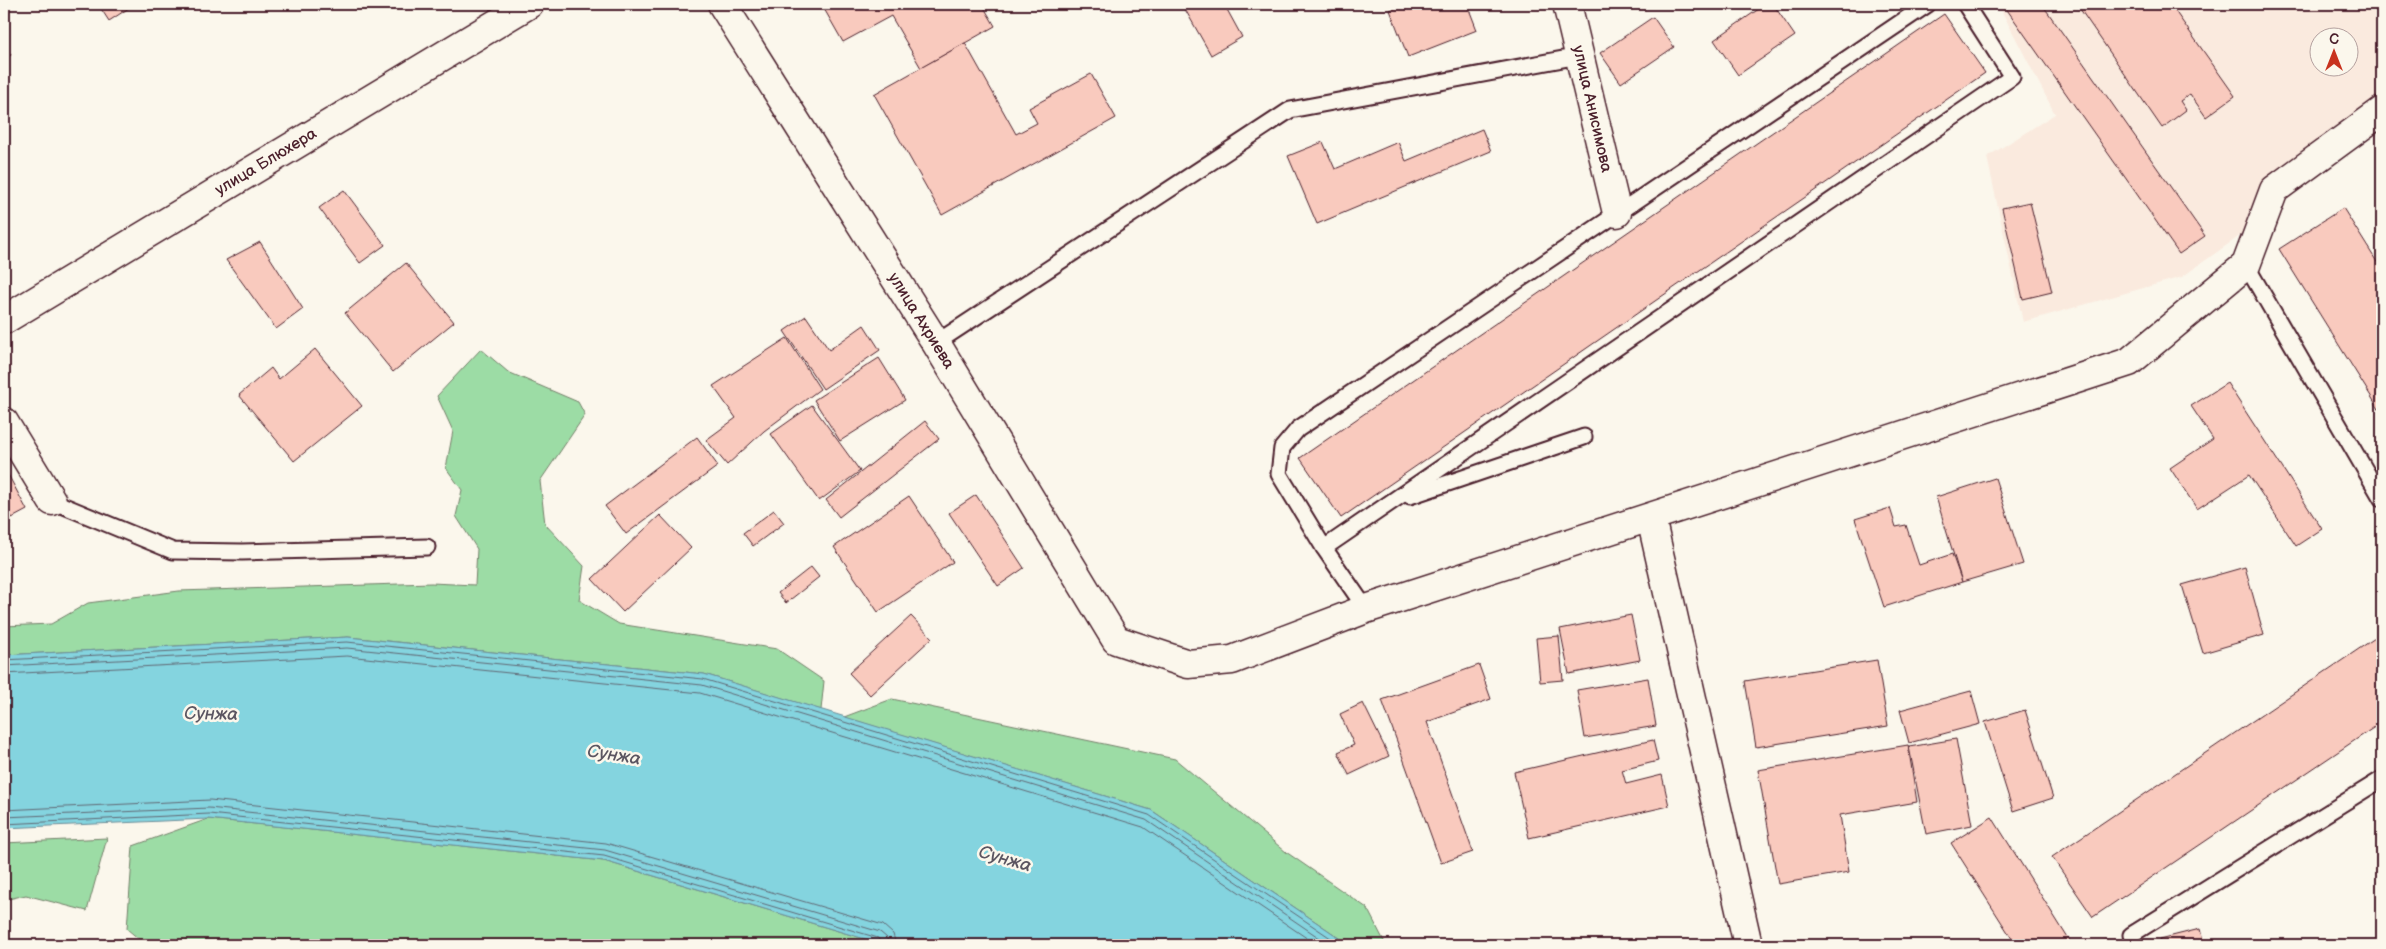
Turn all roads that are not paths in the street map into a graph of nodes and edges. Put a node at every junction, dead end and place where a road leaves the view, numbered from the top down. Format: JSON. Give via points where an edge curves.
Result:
{"nodes":[{"id":1,"x":529,"y":4,"type":"edge"},
{"id":2,"x":722,"y":4,"type":"edge"},
{"id":3,"x":1567,"y":4,"type":"edge"},
{"id":4,"x":1928,"y":4,"type":"edge"},
{"id":5,"x":1965,"y":4,"type":"edge"},
{"id":6,"x":1579,"y":56,"type":"junction"},
{"id":7,"x":2382,"y":111,"type":"edge"},
{"id":8,"x":1617,"y":213,"type":"junction"},
{"id":9,"x":2246,"y":265,"type":"junction"},
{"id":10,"x":4,"y":320,"type":"edge"},
{"id":11,"x":936,"y":343,"type":"junction"},
{"id":12,"x":4,"y":422,"type":"edge"},
{"id":13,"x":1584,"y":438,"type":"dead end"},
{"id":14,"x":2382,"y":499,"type":"edge"},
{"id":15,"x":52,"y":501,"type":"joint"},
{"id":16,"x":1392,"y":502,"type":"junction"},
{"id":17,"x":1651,"y":518,"type":"junction"},
{"id":18,"x":426,"y":547,"type":"dead end"},
{"id":19,"x":1324,"y":548,"type":"junction"},
{"id":20,"x":1366,"y":609,"type":"junction"},
{"id":21,"x":2382,"y":779,"type":"edge"},
{"id":22,"x":2132,"y":935,"type":"dead end"},
{"id":23,"x":1748,"y":945,"type":"edge"}],
"edges":[{"from":1,"to":10,"type":"street","name":"улица Блюхера"},
{"from":2,"to":11,"type":"street","name":"улица Ахриева"},
{"from":3,"to":6,"type":"street","name":"улица Анисимова"},
{"from":4,"to":8,"type":"lane"},
{"from":5,"to":16,"type":"lane","via":[[2012,77]]},
{"from":6,"to":8,"type":"street","name":"улица Анисимова"},
{"from":6,"to":11,"type":"lane","via":[[1290,110]]},
{"from":7,"to":9,"type":"street","via":[[2274,190]]},
{"from":8,"to":19,"type":"lane","via":[[1298,429],[1282,448],[1279,474]]},
{"from":9,"to":14,"type":"lane"},
{"from":9,"to":17,"type":"street","via":[[2129,362]]},
{"from":11,"to":20,"type":"street","name":"улица Ахриева","via":[[1116,640],[1188,664],[1232,660]]},
{"from":12,"to":15,"type":"street"},
{"from":13,"to":16,"type":"lane"},
{"from":15,"to":18,"type":"lane","via":[[173,551]]},
{"from":16,"to":19,"type":"lane"},
{"from":17,"to":20,"type":"street"},
{"from":17,"to":23,"type":"street"},
{"from":19,"to":20,"type":"lane"},
{"from":21,"to":22,"type":"lane"}]}
